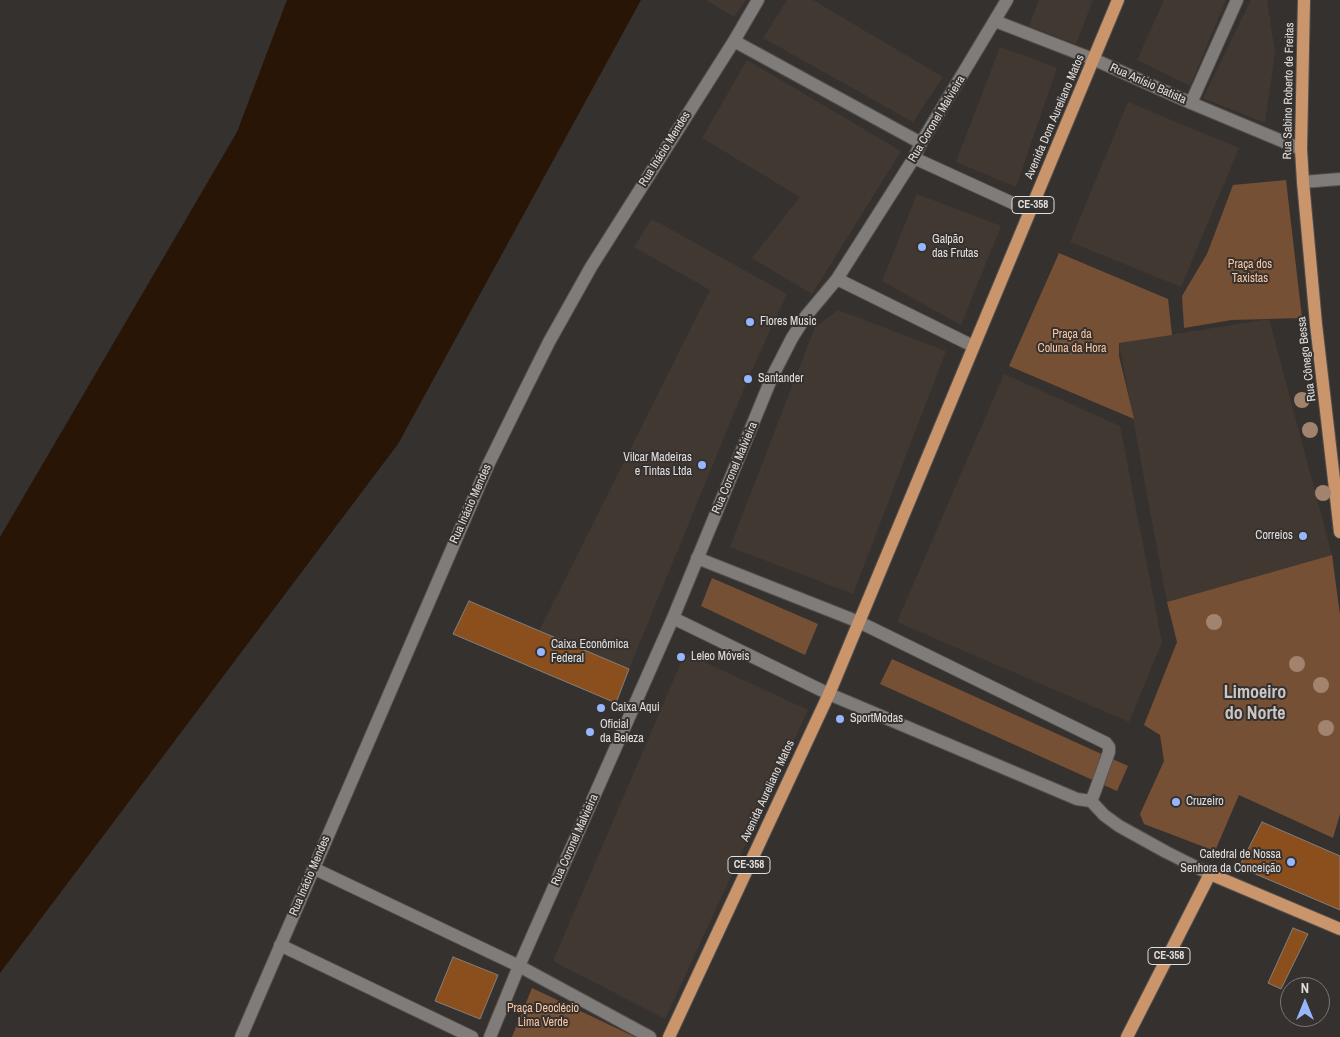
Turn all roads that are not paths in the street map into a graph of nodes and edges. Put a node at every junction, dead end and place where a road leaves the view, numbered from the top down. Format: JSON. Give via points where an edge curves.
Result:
{"nodes":[{"id":1,"x":758,"y":0,"type":"edge"},
{"id":2,"x":1007,"y":0,"type":"edge"},
{"id":3,"x":1118,"y":0,"type":"edge"},
{"id":4,"x":1237,"y":0,"type":"edge"},
{"id":5,"x":1304,"y":0,"type":"edge"},
{"id":6,"x":995,"y":21,"type":"junction"},
{"id":7,"x":734,"y":41,"type":"junction"},
{"id":8,"x":1093,"y":59,"type":"junction"},
{"id":9,"x":1191,"y":103,"type":"junction"},
{"id":10,"x":921,"y":142,"type":"junction"},
{"id":11,"x":1301,"y":149,"type":"junction"},
{"id":12,"x":914,"y":158,"type":"junction"},
{"id":13,"x":1340,"y":179,"type":"edge"},
{"id":14,"x":1303,"y":182,"type":"junction"},
{"id":15,"x":1030,"y":211,"type":"junction"},
{"id":16,"x":837,"y":279,"type":"junction"},
{"id":17,"x":973,"y":346,"type":"junction"},
{"id":18,"x":1340,"y":532,"type":"edge"},
{"id":19,"x":697,"y":558,"type":"junction"},
{"id":20,"x":673,"y":618,"type":"junction"},
{"id":21,"x":859,"y":622,"type":"junction"},
{"id":22,"x":829,"y":694,"type":"junction"},
{"id":23,"x":1091,"y":801,"type":"junction"},
{"id":24,"x":313,"y":868,"type":"junction"},
{"id":25,"x":1210,"y":874,"type":"junction"},
{"id":26,"x":1340,"y":929,"type":"edge"},
{"id":27,"x":280,"y":945,"type":"junction"},
{"id":28,"x":519,"y":966,"type":"junction"},
{"id":29,"x":241,"y":1037,"type":"edge"},
{"id":30,"x":472,"y":1037,"type":"edge"},
{"id":31,"x":490,"y":1037,"type":"edge"},
{"id":32,"x":650,"y":1037,"type":"edge"},
{"id":33,"x":670,"y":1037,"type":"edge"},
{"id":34,"x":1127,"y":1037,"type":"edge"}],
"edges":[{"from":1,"to":7,"type":"street","name":"Rua Inácio Mendes"},
{"from":2,"to":6,"type":"street","name":"Rua Coronel Malvieira"},
{"from":3,"to":8,"type":"main road","name":"Avenida Dom Aureliano Matos","number":"CE-358"},
{"from":4,"to":9,"type":"street"},
{"from":5,"to":11,"type":"main road","name":"Rua Sabino Roberto de Freitas"},
{"from":6,"to":8,"type":"street","name":"Rua Anísio Batista"},
{"from":6,"to":10,"type":"street","name":"Rua Coronel Malvieira"},
{"from":7,"to":10,"type":"street"},
{"from":7,"to":24,"type":"street","name":"Rua Inácio Mendes","via":[[591,267],[549,342],[485,472]]},
{"from":8,"to":9,"type":"street","name":"Rua Anísio Batista"},
{"from":8,"to":15,"type":"main road","name":"Avenida Dom Aureliano Matos","number":"CE-358"},
{"from":9,"to":11,"type":"street","name":"Rua Anísio Batista"},
{"from":10,"to":12,"type":"street","name":"Rua Coronel Malvieira"},
{"from":11,"to":14,"type":"main road","name":"Rua Sabino Roberto de Freitas"},
{"from":12,"to":15,"type":"street"},
{"from":12,"to":16,"type":"street","name":"Rua Coronel Malvieira"},
{"from":13,"to":14,"type":"street"},
{"from":14,"to":18,"type":"main road","name":"Rua Cônego Bessa"},
{"from":15,"to":17,"type":"main road","name":"Avenida Dom Aureliano Matos","number":"CE-358"},
{"from":16,"to":17,"type":"street"},
{"from":16,"to":19,"type":"street","name":"Rua Coronel Malvieira","via":[[806,316],[772,377]]},
{"from":17,"to":21,"type":"main road","name":"Avenida Dom Aureliano Matos","number":"CE-358"},
{"from":19,"to":20,"type":"street","name":"Rua Coronel Malvieira"},
{"from":19,"to":21,"type":"street"},
{"from":20,"to":22,"type":"street"},
{"from":20,"to":28,"type":"street","name":"Rua Coronel Malvieira"},
{"from":21,"to":22,"type":"main road","number":"CE-358"},
{"from":21,"to":23,"type":"street","via":[[1106,743],[1109,752]]},
{"from":22,"to":23,"type":"street","via":[[1077,799]]},
{"from":22,"to":33,"type":"main road","name":"Avenida Aureliano Matos","number":"CE-358"},
{"from":23,"to":25,"type":"street","via":[[1119,826]]},
{"from":24,"to":27,"type":"street","name":"Rua Inácio Mendes"},
{"from":24,"to":28,"type":"street"},
{"from":25,"to":26,"type":"main road"},
{"from":25,"to":34,"type":"main road","number":"CE-358"},
{"from":27,"to":29,"type":"street","name":"Rua Inácio Mendes"},
{"from":27,"to":30,"type":"street"},
{"from":28,"to":31,"type":"street","name":"Rua Coronel Malvieira"},
{"from":28,"to":32,"type":"street"}]}
